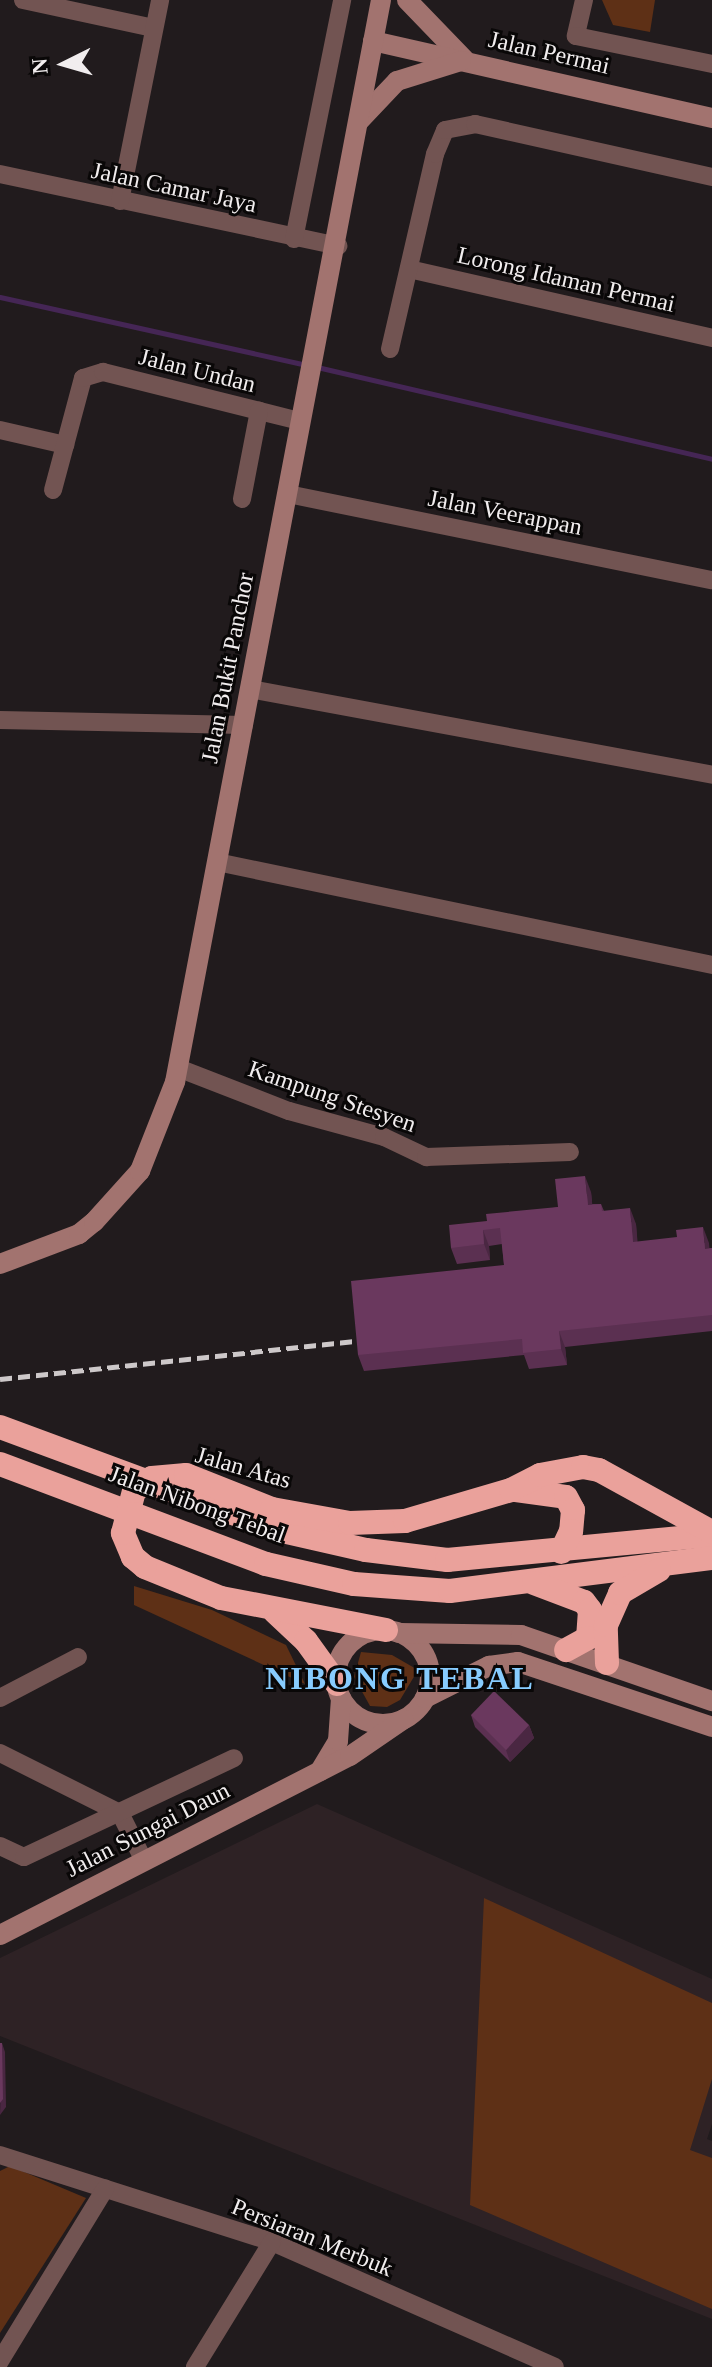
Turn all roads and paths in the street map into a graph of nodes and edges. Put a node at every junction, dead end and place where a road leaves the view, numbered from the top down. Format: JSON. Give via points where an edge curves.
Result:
{"nodes":[{"id":1,"x":23,"y":0,"type":"edge"},
{"id":2,"x":160,"y":0,"type":"edge"},
{"id":3,"x":342,"y":0,"type":"edge"},
{"id":4,"x":381,"y":0,"type":"edge"},
{"id":5,"x":407,"y":0,"type":"edge"},
{"id":6,"x":584,"y":0,"type":"edge"},
{"id":7,"x":154,"y":28,"type":"junction"},
{"id":8,"x":373,"y":41,"type":"junction"},
{"id":9,"x":465,"y":60,"type":"junction"},
{"id":10,"x":712,"y":64,"type":"edge"},
{"id":11,"x":712,"y":118,"type":"edge"},
{"id":12,"x":359,"y":121,"type":"junction"},
{"id":13,"x":0,"y":174,"type":"edge"},
{"id":14,"x":712,"y":177,"type":"edge"},
{"id":15,"x":120,"y":201,"type":"junction"},
{"id":16,"x":294,"y":239,"type":"junction"},
{"id":17,"x":338,"y":246,"type":"junction"},
{"id":18,"x":409,"y":269,"type":"junction"},
{"id":19,"x":712,"y":338,"type":"edge"},
{"id":20,"x":390,"y":349,"type":"dead end"},
{"id":21,"x":259,"y":411,"type":"junction"},
{"id":22,"x":300,"y":421,"type":"junction"},
{"id":23,"x":0,"y":430,"type":"edge"},
{"id":24,"x":65,"y":445,"type":"junction"},
{"id":25,"x":53,"y":490,"type":"dead end"},
{"id":26,"x":288,"y":494,"type":"junction"},
{"id":27,"x":242,"y":499,"type":"dead end"},
{"id":28,"x":712,"y":580,"type":"edge"},
{"id":29,"x":250,"y":689,"type":"junction"},
{"id":30,"x":0,"y":720,"type":"edge"},
{"id":31,"x":244,"y":725,"type":"junction"},
{"id":32,"x":712,"y":775,"type":"edge"},
{"id":33,"x":217,"y":862,"type":"junction"},
{"id":34,"x":712,"y":965,"type":"edge"},
{"id":35,"x":178,"y":1068,"type":"junction"},
{"id":36,"x":570,"y":1152,"type":"dead end"},
{"id":37,"x":0,"y":1264,"type":"edge"},
{"id":38,"x":0,"y":1427,"type":"edge"},
{"id":39,"x":0,"y":1464,"type":"edge"},
{"id":40,"x":511,"y":1490,"type":"junction"},
{"id":41,"x":712,"y":1534,"type":"edge"},
{"id":42,"x":561,"y":1552,"type":"junction"},
{"id":43,"x":712,"y":1558,"type":"edge"},
{"id":44,"x":680,"y":1561,"type":"junction"},
{"id":45,"x":530,"y":1582,"type":"junction"},
{"id":46,"x":275,"y":1612,"type":"junction"},
{"id":47,"x":392,"y":1631,"type":"junction"},
{"id":48,"x":566,"y":1650,"type":"junction"},
{"id":49,"x":78,"y":1657,"type":"dead end"},
{"id":50,"x":607,"y":1663,"type":"junction"},
{"id":51,"x":339,"y":1691,"type":"junction"},
{"id":52,"x":0,"y":1698,"type":"edge"},
{"id":53,"x":425,"y":1698,"type":"junction"},
{"id":54,"x":712,"y":1701,"type":"edge"},
{"id":55,"x":404,"y":1719,"type":"junction"},
{"id":56,"x":712,"y":1727,"type":"edge"},
{"id":57,"x":0,"y":1753,"type":"edge"},
{"id":58,"x":234,"y":1758,"type":"dead end"},
{"id":59,"x":320,"y":1771,"type":"junction"},
{"id":60,"x":120,"y":1813,"type":"junction"},
{"id":61,"x":0,"y":1846,"type":"edge"},
{"id":62,"x":144,"y":1861,"type":"junction"},
{"id":63,"x":0,"y":1935,"type":"edge"},
{"id":64,"x":0,"y":2155,"type":"edge"},
{"id":65,"x":105,"y":2189,"type":"junction"},
{"id":66,"x":272,"y":2242,"type":"junction"},
{"id":67,"x":0,"y":2361,"type":"edge"},
{"id":68,"x":195,"y":2367,"type":"edge"},
{"id":69,"x":555,"y":2367,"type":"edge"}],
"edges":[{"from":1,"to":7,"type":"street"},
{"from":2,"to":7,"type":"street"},
{"from":3,"to":16,"type":"street"},
{"from":4,"to":8,"type":"main road","name":"Jalan Bukit Panchor"},
{"from":5,"to":9,"type":"main road"},
{"from":6,"to":10,"type":"street","via":[[576,36]]},
{"from":7,"to":15,"type":"street"},
{"from":8,"to":9,"type":"main road","name":"Jalan Permai"},
{"from":8,"to":12,"type":"main road","name":"Jalan Bukit Panchor"},
{"from":9,"to":11,"type":"main road","name":"Jalan Permai"},
{"from":9,"to":12,"type":"main road","via":[[397,81]]},
{"from":12,"to":17,"type":"main road","name":"Jalan Bukit Panchor"},
{"from":13,"to":15,"type":"street","name":"Jalan Camar Jaya"},
{"from":14,"to":18,"type":"street","via":[[475,124],[445,130]]},
{"from":15,"to":16,"type":"street","name":"Jalan Camar Jaya"},
{"from":16,"to":17,"type":"street","name":"Jalan Camar Jaya"},
{"from":17,"to":22,"type":"main road","name":"Jalan Bukit Panchor"},
{"from":18,"to":19,"type":"street","name":"Lorong Idaman Permai"},
{"from":18,"to":20,"type":"street"},
{"from":21,"to":22,"type":"street","name":"Jalan Undan"},
{"from":21,"to":24,"type":"street","name":"Jalan Undan","via":[[103,372],[83,378]]},
{"from":21,"to":27,"type":"street"},
{"from":22,"to":26,"type":"main road","name":"Jalan Bukit Panchor"},
{"from":23,"to":24,"type":"street"},
{"from":24,"to":25,"type":"street"},
{"from":26,"to":28,"type":"street","name":"Jalan Veerappan"},
{"from":26,"to":29,"type":"main road","name":"Jalan Bukit Panchor"},
{"from":29,"to":31,"type":"main road","name":"Jalan Bukit Panchor"},
{"from":29,"to":32,"type":"street"},
{"from":30,"to":31,"type":"street"},
{"from":31,"to":33,"type":"main road","name":"Jalan Bukit Panchor"},
{"from":33,"to":34,"type":"street"},
{"from":33,"to":35,"type":"main road","name":"Jalan Bukit Panchor"},
{"from":35,"to":36,"type":"street","name":"Kampung Stesyen","via":[[289,1111],[384,1137],[426,1157]]},
{"from":35,"to":37,"type":"main road","name":"Jalan Bukit Panchor","via":[[140,1171],[94,1222],[79,1234]]},
{"from":38,"to":42,"type":"highway","name":"Jalan Nibong Tebal","via":[[278,1530],[366,1550],[447,1560]]},
{"from":39,"to":45,"type":"highway","name":"Jalan Nibong Tebal","via":[[266,1564],[354,1584],[450,1591]]},
{"from":40,"to":41,"type":"highway","via":[[540,1475],[583,1467],[599,1470]]},
{"from":40,"to":42,"type":"highway","via":[[531,1488],[566,1497],[573,1510]]},
{"from":40,"to":46,"type":"highway","name":"Jalan Atas","via":[[405,1521],[350,1523],[272,1509],[186,1475],[152,1478],[134,1491],[123,1533],[133,1557],[221,1598]]},
{"from":41,"to":42,"type":"highway","name":"Jalan Nibong Tebal"},
{"from":43,"to":44,"type":"highway","name":"Jalan Nibong Tebal"},
{"from":44,"to":45,"type":"highway","name":"Jalan Nibong Tebal"},
{"from":44,"to":50,"type":"highway","via":[[620,1593],[606,1625]]},
{"from":45,"to":48,"type":"highway","via":[[584,1602],[590,1610],[588,1638]]},
{"from":46,"to":47,"type":"highway","name":"Jalan Atas"},
{"from":46,"to":51,"type":"highway","name":"Jalan Atas","via":[[306,1641]]},
{"from":47,"to":48,"type":"main road","name":"Jalan Atas","via":[[521,1635]]},
{"from":47,"to":51,"type":"main road","via":[[359,1636],[348,1645],[340,1657]]},
{"from":47,"to":53,"type":"main road","via":[[423,1652],[429,1667]]},
{"from":48,"to":50,"type":"main road","name":"Jalan Atas"},
{"from":49,"to":52,"type":"street"},
{"from":50,"to":54,"type":"main road","name":"Jalan Atas"},
{"from":51,"to":55,"type":"main road","via":[[362,1719]]},
{"from":51,"to":59,"type":"main road","via":[[338,1741]]},
{"from":53,"to":55,"type":"main road"},
{"from":53,"to":56,"type":"main road","via":[[489,1666],[518,1662]]},
{"from":55,"to":59,"type":"main road","name":"Jalan Sungai Daun"},
{"from":57,"to":60,"type":"street"},
{"from":58,"to":60,"type":"street"},
{"from":59,"to":62,"type":"main road","name":"Jalan Sungai Daun"},
{"from":60,"to":61,"type":"street","via":[[24,1857]]},
{"from":60,"to":62,"type":"street"},
{"from":62,"to":63,"type":"main road","name":"Jalan Sungai Daun"},
{"from":64,"to":65,"type":"street","name":"Persiaran Merbuk"},
{"from":65,"to":66,"type":"street","name":"Persiaran Merbuk"},
{"from":65,"to":67,"type":"street"},
{"from":66,"to":68,"type":"street"},
{"from":66,"to":69,"type":"street","name":"Persiaran Merbuk"}]}
